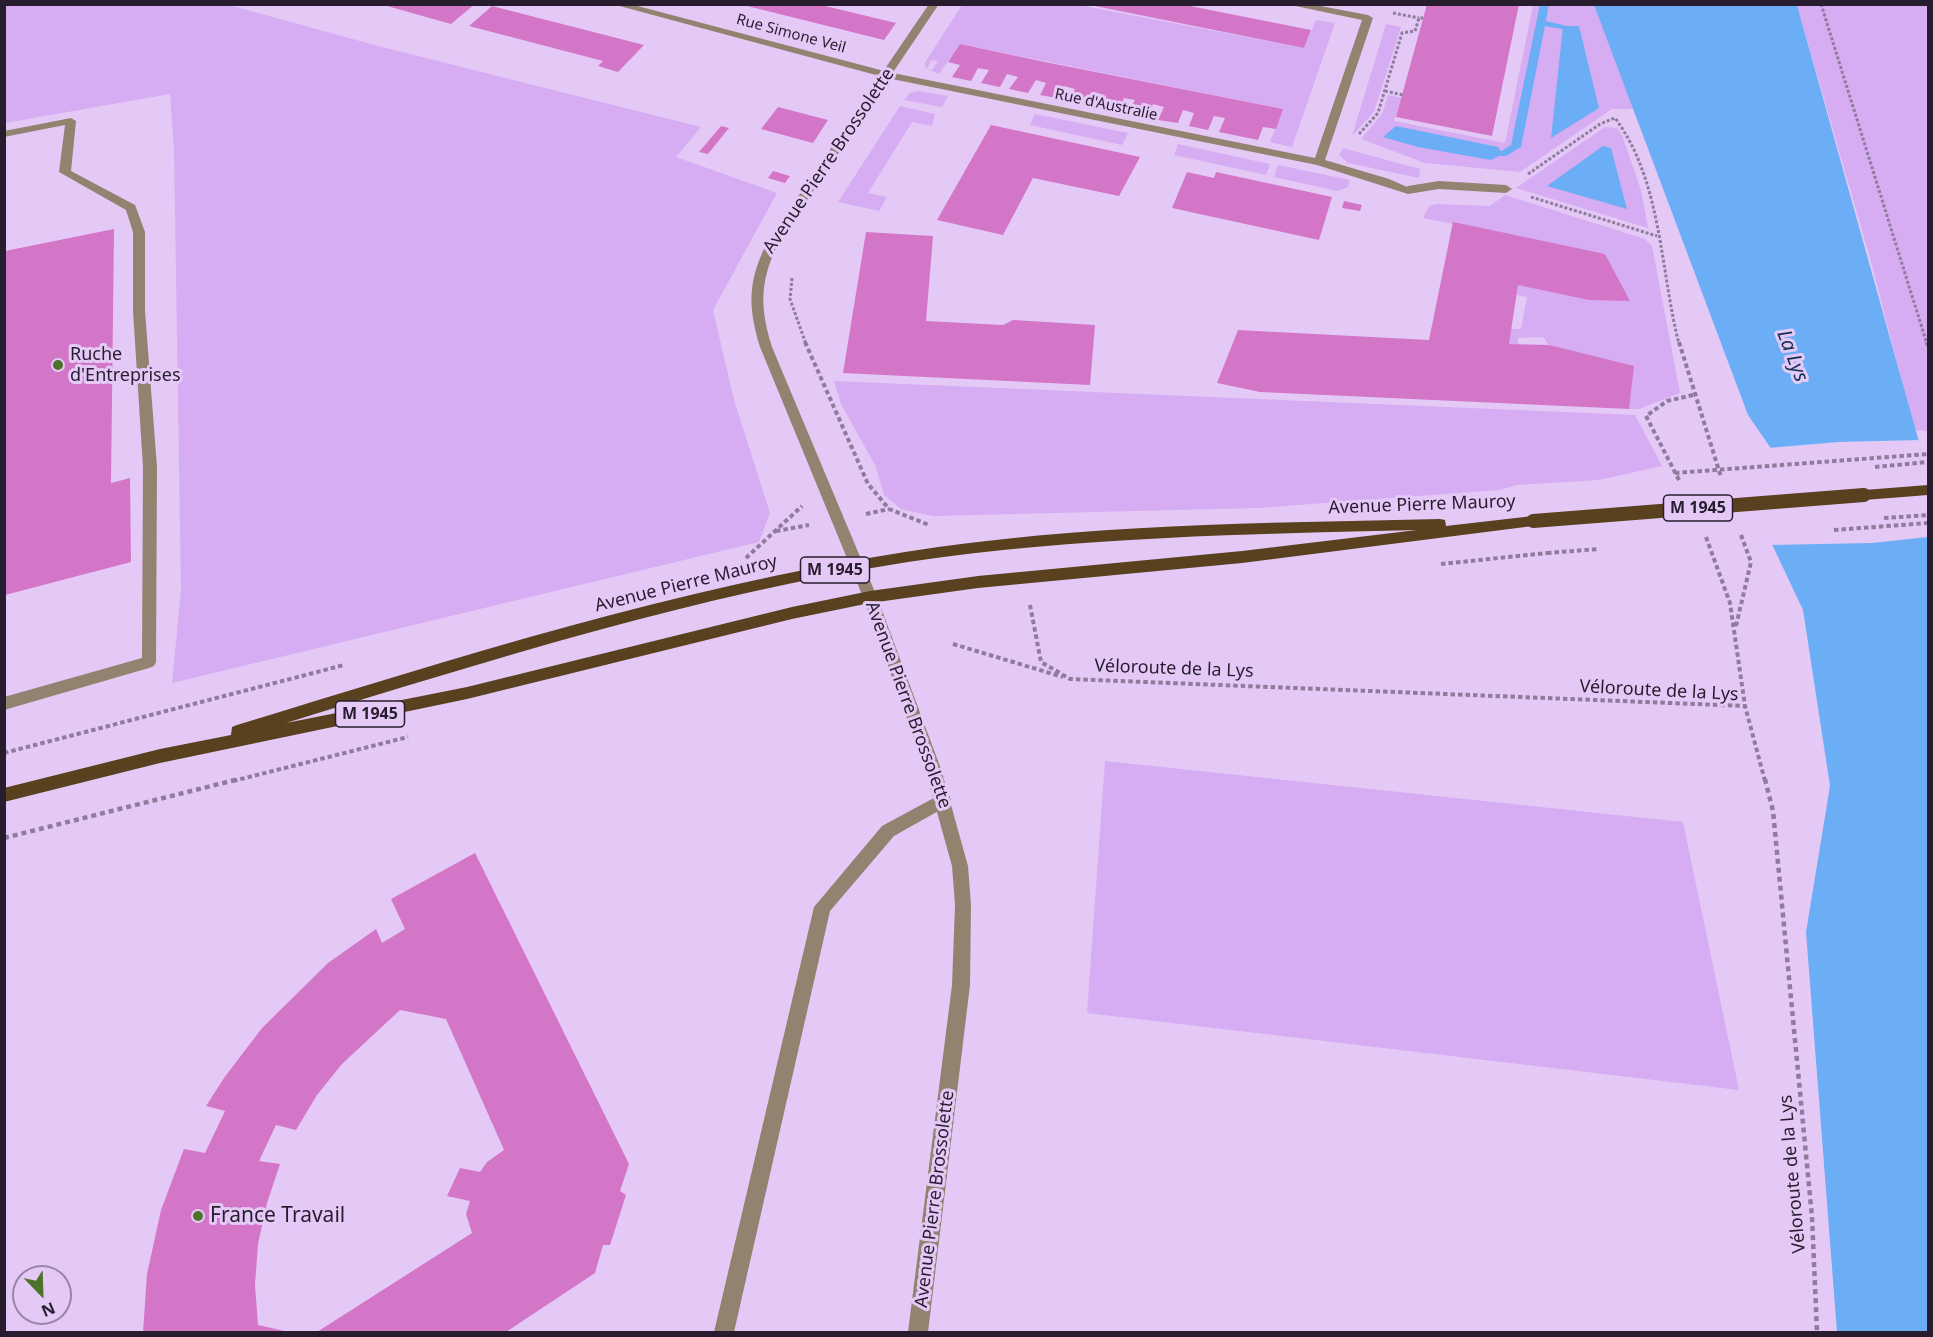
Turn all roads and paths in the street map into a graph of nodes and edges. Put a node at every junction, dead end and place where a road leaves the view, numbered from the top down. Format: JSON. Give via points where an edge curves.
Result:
{"nodes":[{"id":1,"x":617,"y":4,"type":"edge"},
{"id":2,"x":934,"y":4,"type":"edge"},
{"id":3,"x":1291,"y":4,"type":"edge"},
{"id":4,"x":1821,"y":4,"type":"edge"},
{"id":5,"x":1403,"y":15,"type":"dead end"},
{"id":6,"x":887,"y":75,"type":"junction"},
{"id":7,"x":1385,"y":91,"type":"junction"},
{"id":8,"x":1403,"y":95,"type":"dead end"},
{"id":9,"x":4,"y":134,"type":"edge"},
{"id":10,"x":1357,"y":137,"type":"dead end"},
{"id":11,"x":1319,"y":162,"type":"junction"},
{"id":12,"x":1506,"y":189,"type":"junction"},
{"id":13,"x":1656,"y":236,"type":"junction"},
{"id":14,"x":792,"y":277,"type":"dead end"},
{"id":15,"x":1929,"y":346,"type":"edge"},
{"id":16,"x":1693,"y":395,"type":"junction"},
{"id":17,"x":1929,"y":454,"type":"edge"},
{"id":18,"x":1675,"y":473,"type":"junction"},
{"id":19,"x":1722,"y":478,"type":"dead end"},
{"id":20,"x":1680,"y":482,"type":"dead end"},
{"id":21,"x":823,"y":487,"type":"junction"},
{"id":22,"x":1929,"y":490,"type":"edge"},
{"id":23,"x":889,"y":509,"type":"dead end"},
{"id":24,"x":1533,"y":521,"type":"junction"},
{"id":25,"x":1703,"y":531,"type":"dead end"},
{"id":26,"x":1740,"y":531,"type":"dead end"},
{"id":27,"x":739,"y":564,"type":"dead end"},
{"id":28,"x":857,"y":566,"type":"junction"},
{"id":29,"x":870,"y":597,"type":"junction"},
{"id":30,"x":1030,"y":604,"type":"dead end"},
{"id":31,"x":1735,"y":630,"type":"junction"},
{"id":32,"x":953,"y":644,"type":"dead end"},
{"id":33,"x":1070,"y":679,"type":"junction"},
{"id":34,"x":4,"y":704,"type":"edge"},
{"id":35,"x":1744,"y":706,"type":"junction"},
{"id":36,"x":419,"y":735,"type":"dead end"},
{"id":37,"x":160,"y":756,"type":"junction"},
{"id":38,"x":4,"y":795,"type":"edge"},
{"id":39,"x":943,"y":800,"type":"junction"},
{"id":40,"x":4,"y":838,"type":"edge"},
{"id":41,"x":724,"y":1332,"type":"edge"},
{"id":42,"x":918,"y":1332,"type":"edge"},
{"id":43,"x":1817,"y":1332,"type":"edge"}],
"edges":[{"from":1,"to":6,"type":"street","name":"Rue Simone Veil"},
{"from":2,"to":6,"type":"street","name":"Avenue Pierre Brossolette"},
{"from":3,"to":11,"type":"street","via":[[1368,18]]},
{"from":4,"to":15,"type":"path"},
{"from":5,"to":7,"type":"path","via":[[1421,18],[1417,29],[1402,33]]},
{"from":6,"to":11,"type":"street","name":"Rue d'Australie"},
{"from":6,"to":21,"type":"street","name":"Avenue Pierre Brossolette","via":[[775,239],[764,257],[755,288],[766,347]]},
{"from":7,"to":8,"type":"path"},
{"from":7,"to":10,"type":"path","via":[[1378,113]]},
{"from":9,"to":34,"type":"street","via":[[71,121],[65,172],[131,208],[139,232],[150,467],[148,662]]},
{"from":11,"to":12,"type":"street","name":"Rue d'Australie","via":[[1408,190],[1439,185]]},
{"from":12,"to":13,"type":"path"},
{"from":12,"to":13,"type":"path","via":[[1615,118],[1626,128],[1645,180]]},
{"from":13,"to":16,"type":"path"},
{"from":14,"to":23,"type":"path","via":[[790,299],[814,367],[868,484]]},
{"from":16,"to":18,"type":"path","via":[[1667,401],[1646,416]]},
{"from":16,"to":19,"type":"path"},
{"from":17,"to":18,"type":"path","bridge":true},
{"from":18,"to":20,"type":"path"},
{"from":21,"to":27,"type":"path"},
{"from":21,"to":28,"type":"street","name":"Avenue Pierre Brossolette"},
{"from":22,"to":24,"type":"main road","number":"M 1945","bridge":true},
{"from":24,"to":28,"type":"main road","name":"Avenue Pierre Mauroy","number":"M 1945","via":[[1105,537],[981,547]]},
{"from":24,"to":29,"type":"main road","name":"Avenue Pierre Mauroy","number":"M 1945","via":[[1231,558],[990,580]]},
{"from":25,"to":31,"type":"path","via":[[1730,603]]},
{"from":26,"to":31,"type":"path","via":[[1751,562]]},
{"from":28,"to":29,"type":"street","name":"Avenue Pierre Brossolette"},
{"from":28,"to":37,"type":"main road","name":"Avenue Pierre Mauroy","number":"M 1945","via":[[741,590],[528,644]]},
{"from":29,"to":37,"type":"main road","name":"Avenue Pierre Mauroy","number":"M 1945","via":[[478,691]]},
{"from":29,"to":39,"type":"street","name":"Avenue Pierre Brossolette"},
{"from":30,"to":33,"type":"path","name":"Véloroute de la Lys","via":[[1041,662]]},
{"from":31,"to":35,"type":"path"},
{"from":32,"to":33,"type":"path"},
{"from":33,"to":35,"type":"path","name":"Véloroute de la Lys"},
{"from":35,"to":43,"type":"path","name":"Véloroute de la Lys","via":[[1773,812],[1812,1218]]},
{"from":36,"to":40,"type":"path"},
{"from":37,"to":38,"type":"main road","name":"Avenue Pierre Mauroy","number":"M 1945"},
{"from":39,"to":41,"type":"street","via":[[888,831],[822,907]]},
{"from":39,"to":42,"type":"street","name":"Avenue Pierre Brossolette","via":[[960,866],[963,944],[954,1051]]}]}
